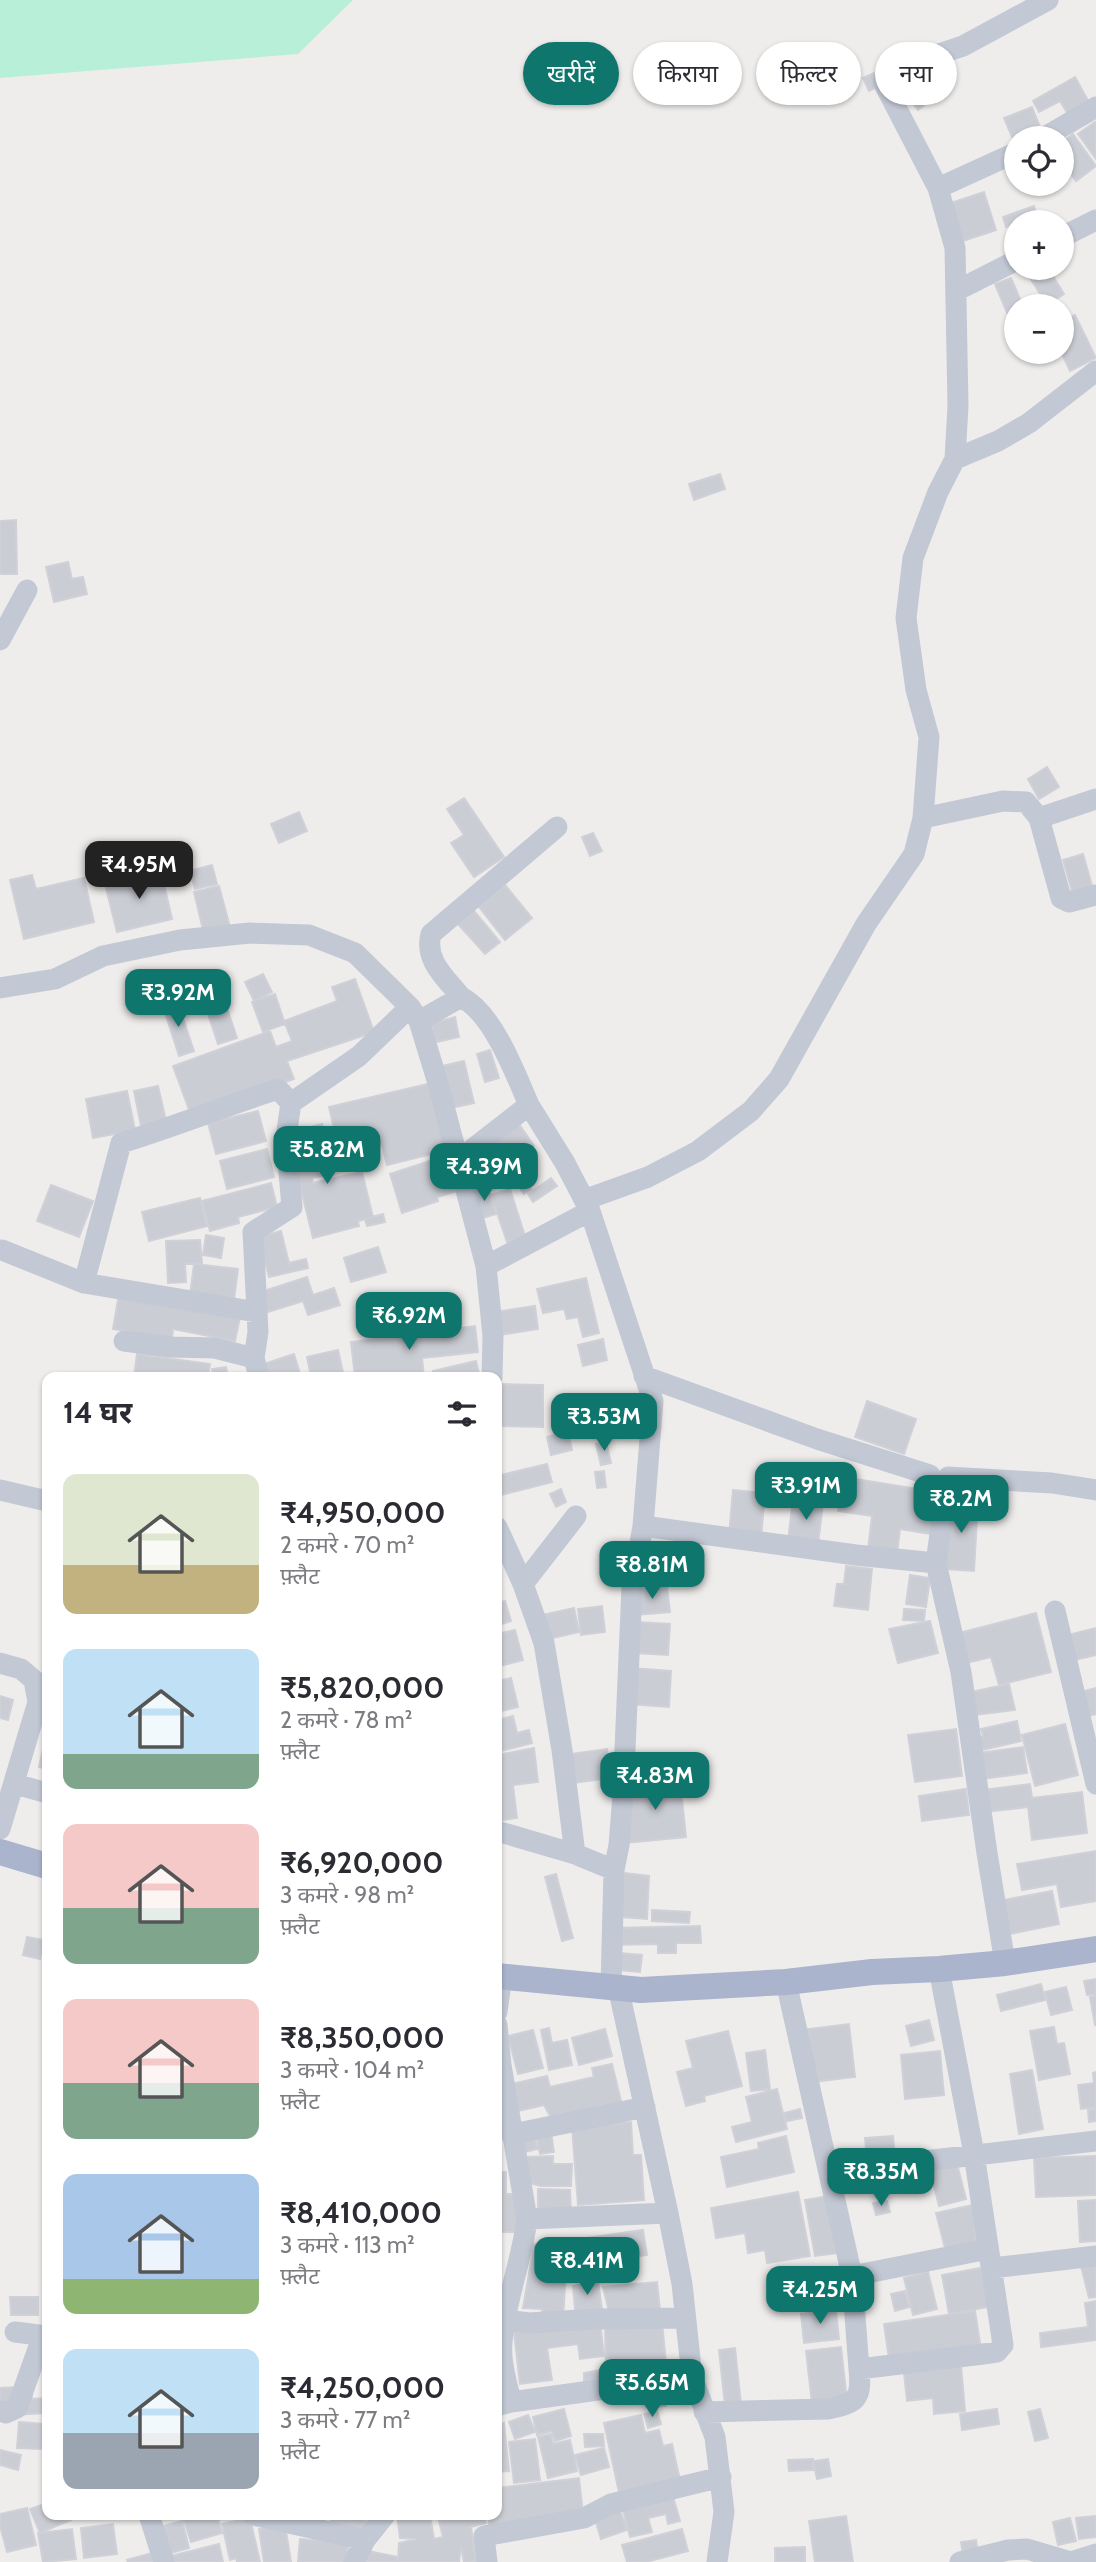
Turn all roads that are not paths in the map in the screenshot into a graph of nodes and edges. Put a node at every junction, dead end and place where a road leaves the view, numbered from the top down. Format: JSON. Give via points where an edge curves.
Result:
{"nodes":[{"id":1,"x":1048,"y":0,"type":"edge"},
{"id":2,"x":1096,"y":107,"type":"edge"},
{"id":3,"x":1064,"y":126,"type":"edge"},
{"id":4,"x":1004,"y":158,"type":"edge"},
{"id":5,"x":938,"y":188,"type":"junction"},
{"id":6,"x":1096,"y":219,"type":"edge"},
{"id":7,"x":1074,"y":231,"type":"edge"},
{"id":8,"x":1004,"y":266,"type":"edge"},
{"id":9,"x":956,"y":290,"type":"junction"},
{"id":10,"x":1096,"y":371,"type":"edge"},
{"id":11,"x":954,"y":459,"type":"junction"},
{"id":12,"x":27,"y":590,"type":"dead end"},
{"id":13,"x":0,"y":640,"type":"edge"},
{"id":14,"x":1096,"y":799,"type":"edge"},
{"id":15,"x":923,"y":818,"type":"junction"},
{"id":16,"x":1039,"y":818,"type":"junction"},
{"id":17,"x":557,"y":827,"type":"dead end"},
{"id":18,"x":1096,"y":895,"type":"edge"},
{"id":19,"x":0,"y":988,"type":"edge"},
{"id":20,"x":461,"y":997,"type":"junction"},
{"id":21,"x":414,"y":1014,"type":"junction"},
{"id":22,"x":291,"y":1103,"type":"junction"},
{"id":23,"x":529,"y":1105,"type":"junction"},
{"id":24,"x":457,"y":1161,"type":"junction"},
{"id":25,"x":587,"y":1205,"type":"junction"},
{"id":26,"x":2,"y":1250,"type":"dead end"},
{"id":27,"x":485,"y":1266,"type":"junction"},
{"id":28,"x":84,"y":1283,"type":"junction"},
{"id":29,"x":256,"y":1312,"type":"junction"},
{"id":30,"x":124,"y":1341,"type":"dead end"},
{"id":31,"x":257,"y":1368,"type":"edge"},
{"id":32,"x":492,"y":1372,"type":"edge"},
{"id":33,"x":645,"y":1376,"type":"junction"},
{"id":34,"x":930,"y":1475,"type":"dead end"},
{"id":35,"x":0,"y":1490,"type":"edge"},
{"id":36,"x":1096,"y":1490,"type":"edge"},
{"id":37,"x":42,"y":1500,"type":"edge"},
{"id":38,"x":576,"y":1516,"type":"dead end"},
{"id":39,"x":643,"y":1526,"type":"junction"},
{"id":40,"x":502,"y":1538,"type":"edge"},
{"id":41,"x":936,"y":1563,"type":"junction"},
{"id":42,"x":523,"y":1584,"type":"junction"},
{"id":43,"x":1055,"y":1611,"type":"dead end"},
{"id":44,"x":0,"y":1663,"type":"edge"},
{"id":45,"x":15,"y":1784,"type":"junction"},
{"id":46,"x":1096,"y":1784,"type":"edge"},
{"id":47,"x":42,"y":1792,"type":"edge"},
{"id":48,"x":0,"y":1829,"type":"edge"},
{"id":49,"x":502,"y":1832,"type":"edge"},
{"id":50,"x":0,"y":1852,"type":"edge"},
{"id":51,"x":575,"y":1854,"type":"junction"},
{"id":52,"x":42,"y":1865,"type":"edge"},
{"id":53,"x":614,"y":1870,"type":"junction"},
{"id":54,"x":1096,"y":1949,"type":"edge"},
{"id":55,"x":1005,"y":1963,"type":"junction"},
{"id":56,"x":939,"y":1969,"type":"junction"},
{"id":57,"x":502,"y":1976,"type":"edge"},
{"id":58,"x":786,"y":1982,"type":"junction"},
{"id":59,"x":615,"y":1987,"type":"junction"},
{"id":60,"x":502,"y":2071,"type":"edge"},
{"id":61,"x":645,"y":2107,"type":"junction"},
{"id":62,"x":513,"y":2134,"type":"junction"},
{"id":63,"x":1096,"y":2141,"type":"edge"},
{"id":64,"x":974,"y":2154,"type":"junction"},
{"id":65,"x":829,"y":2172,"type":"junction"},
{"id":66,"x":668,"y":2213,"type":"junction"},
{"id":67,"x":527,"y":2219,"type":"junction"},
{"id":68,"x":1096,"y":2256,"type":"edge"},
{"id":69,"x":990,"y":2258,"type":"junction"},
{"id":70,"x":852,"y":2276,"type":"junction"},
{"id":71,"x":685,"y":2318,"type":"junction"},
{"id":72,"x":506,"y":2320,"type":"junction"},
{"id":73,"x":15,"y":2332,"type":"dead end"},
{"id":74,"x":42,"y":2336,"type":"edge"},
{"id":75,"x":42,"y":2344,"type":"edge"},
{"id":76,"x":859,"y":2369,"type":"junction"},
{"id":77,"x":692,"y":2377,"type":"junction"},
{"id":78,"x":504,"y":2404,"type":"edge"},
{"id":79,"x":0,"y":2411,"type":"edge"},
{"id":80,"x":704,"y":2412,"type":"junction"},
{"id":81,"x":721,"y":2477,"type":"junction"},
{"id":82,"x":151,"y":2520,"type":"edge"},
{"id":83,"x":275,"y":2520,"type":"edge"},
{"id":84,"x":381,"y":2520,"type":"edge"},
{"id":85,"x":365,"y":2540,"type":"junction"},
{"id":86,"x":1096,"y":2554,"type":"edge"},
{"id":87,"x":164,"y":2562,"type":"edge"},
{"id":88,"x":354,"y":2562,"type":"edge"},
{"id":89,"x":487,"y":2562,"type":"edge"},
{"id":90,"x":717,"y":2562,"type":"edge"},
{"id":91,"x":960,"y":2562,"type":"edge"},
{"id":92,"x":1071,"y":2562,"type":"edge"}],
"edges":[{"from":1,"to":5,"type":"street","via":[[883,82]]},
{"from":2,"to":3,"type":"street"},
{"from":4,"to":5,"type":"street"},
{"from":5,"to":9,"type":"street","via":[[955,248]]},
{"from":6,"to":7,"type":"street"},
{"from":8,"to":9,"type":"street"},
{"from":9,"to":11,"type":"street"},
{"from":10,"to":11,"type":"street","via":[[1029,423]]},
{"from":11,"to":15,"type":"street","via":[[913,558],[906,618],[916,690],[929,737]]},
{"from":12,"to":13,"type":"street"},
{"from":14,"to":16,"type":"street"},
{"from":15,"to":16,"type":"street","via":[[1003,801],[1026,802]]},
{"from":15,"to":25,"type":"street","via":[[914,854],[866,924],[779,1079],[751,1111],[698,1152]]},
{"from":16,"to":18,"type":"street","via":[[1061,898],[1069,902]]},
{"from":17,"to":20,"type":"street","via":[[430,934],[430,958]]},
{"from":19,"to":21,"type":"street","via":[[55,979],[103,956],[180,940],[250,933],[309,935],[355,953]]},
{"from":20,"to":21,"type":"street"},
{"from":20,"to":23,"type":"street","via":[[470,1001],[495,1035]]},
{"from":21,"to":22,"type":"street"},
{"from":21,"to":24,"type":"street","via":[[437,1080]]},
{"from":22,"to":28,"type":"street","via":[[278,1089],[121,1143]]},
{"from":22,"to":29,"type":"street","via":[[286,1137],[292,1207],[253,1232]]},
{"from":23,"to":24,"type":"street"},
{"from":23,"to":25,"type":"street"},
{"from":24,"to":27,"type":"street"},
{"from":25,"to":27,"type":"street"},
{"from":25,"to":33,"type":"street"},
{"from":26,"to":28,"type":"street"},
{"from":27,"to":32,"type":"street"},
{"from":28,"to":29,"type":"street"},
{"from":29,"to":31,"type":"street"},
{"from":30,"to":31,"type":"street","via":[[215,1348]]},
{"from":33,"to":34,"type":"street","via":[[817,1440]]},
{"from":33,"to":39,"type":"street","via":[[653,1401]]},
{"from":35,"to":37,"type":"street"},
{"from":36,"to":41,"type":"street","via":[[948,1477]]},
{"from":38,"to":42,"type":"street"},
{"from":39,"to":41,"type":"street"},
{"from":39,"to":53,"type":"street","via":[[632,1587],[623,1794]]},
{"from":40,"to":42,"type":"street"},
{"from":41,"to":55,"type":"street","via":[[961,1672]]},
{"from":42,"to":51,"type":"street","via":[[544,1643]]},
{"from":43,"to":46,"type":"street"},
{"from":44,"to":45,"type":"street","via":[[21,1669],[34,1680],[38,1702]]},
{"from":45,"to":47,"type":"street"},
{"from":45,"to":48,"type":"street"},
{"from":49,"to":51,"type":"street"},
{"from":50,"to":52,"type":"main road"},
{"from":51,"to":53,"type":"street"},
{"from":53,"to":59,"type":"street"},
{"from":54,"to":55,"type":"main road"},
{"from":55,"to":56,"type":"main road"},
{"from":56,"to":58,"type":"main road"},
{"from":56,"to":64,"type":"street"},
{"from":57,"to":59,"type":"main road"},
{"from":58,"to":59,"type":"main road","via":[[641,1990]]},
{"from":58,"to":65,"type":"street"},
{"from":59,"to":61,"type":"street"},
{"from":60,"to":62,"type":"street"},
{"from":61,"to":62,"type":"street"},
{"from":61,"to":66,"type":"street"},
{"from":62,"to":67,"type":"street"},
{"from":63,"to":64,"type":"street"},
{"from":64,"to":65,"type":"street"},
{"from":64,"to":69,"type":"street"},
{"from":65,"to":70,"type":"street"},
{"from":66,"to":67,"type":"street"},
{"from":66,"to":71,"type":"street"},
{"from":67,"to":72,"type":"street"},
{"from":68,"to":69,"type":"street"},
{"from":69,"to":70,"type":"street"},
{"from":69,"to":76,"type":"street","via":[[1003,2336],[997,2352]]},
{"from":70,"to":76,"type":"street"},
{"from":71,"to":72,"type":"street"},
{"from":71,"to":77,"type":"street"},
{"from":72,"to":78,"type":"street"},
{"from":73,"to":74,"type":"street"},
{"from":75,"to":79,"type":"street","via":[[17,2408]]},
{"from":76,"to":80,"type":"street","via":[[860,2393],[856,2400],[841,2406]]},
{"from":77,"to":78,"type":"street"},
{"from":77,"to":80,"type":"street"},
{"from":80,"to":81,"type":"street","via":[[715,2437]]},
{"from":81,"to":89,"type":"street","via":[[611,2504],[584,2518],[484,2536]]},
{"from":81,"to":90,"type":"street","via":[[724,2512]]},
{"from":82,"to":87,"type":"street"},
{"from":83,"to":85,"type":"street"},
{"from":84,"to":85,"type":"street"},
{"from":85,"to":88,"type":"street"},
{"from":86,"to":92,"type":"street"},
{"from":91,"to":92,"type":"street","via":[[1027,2549]]}]}
